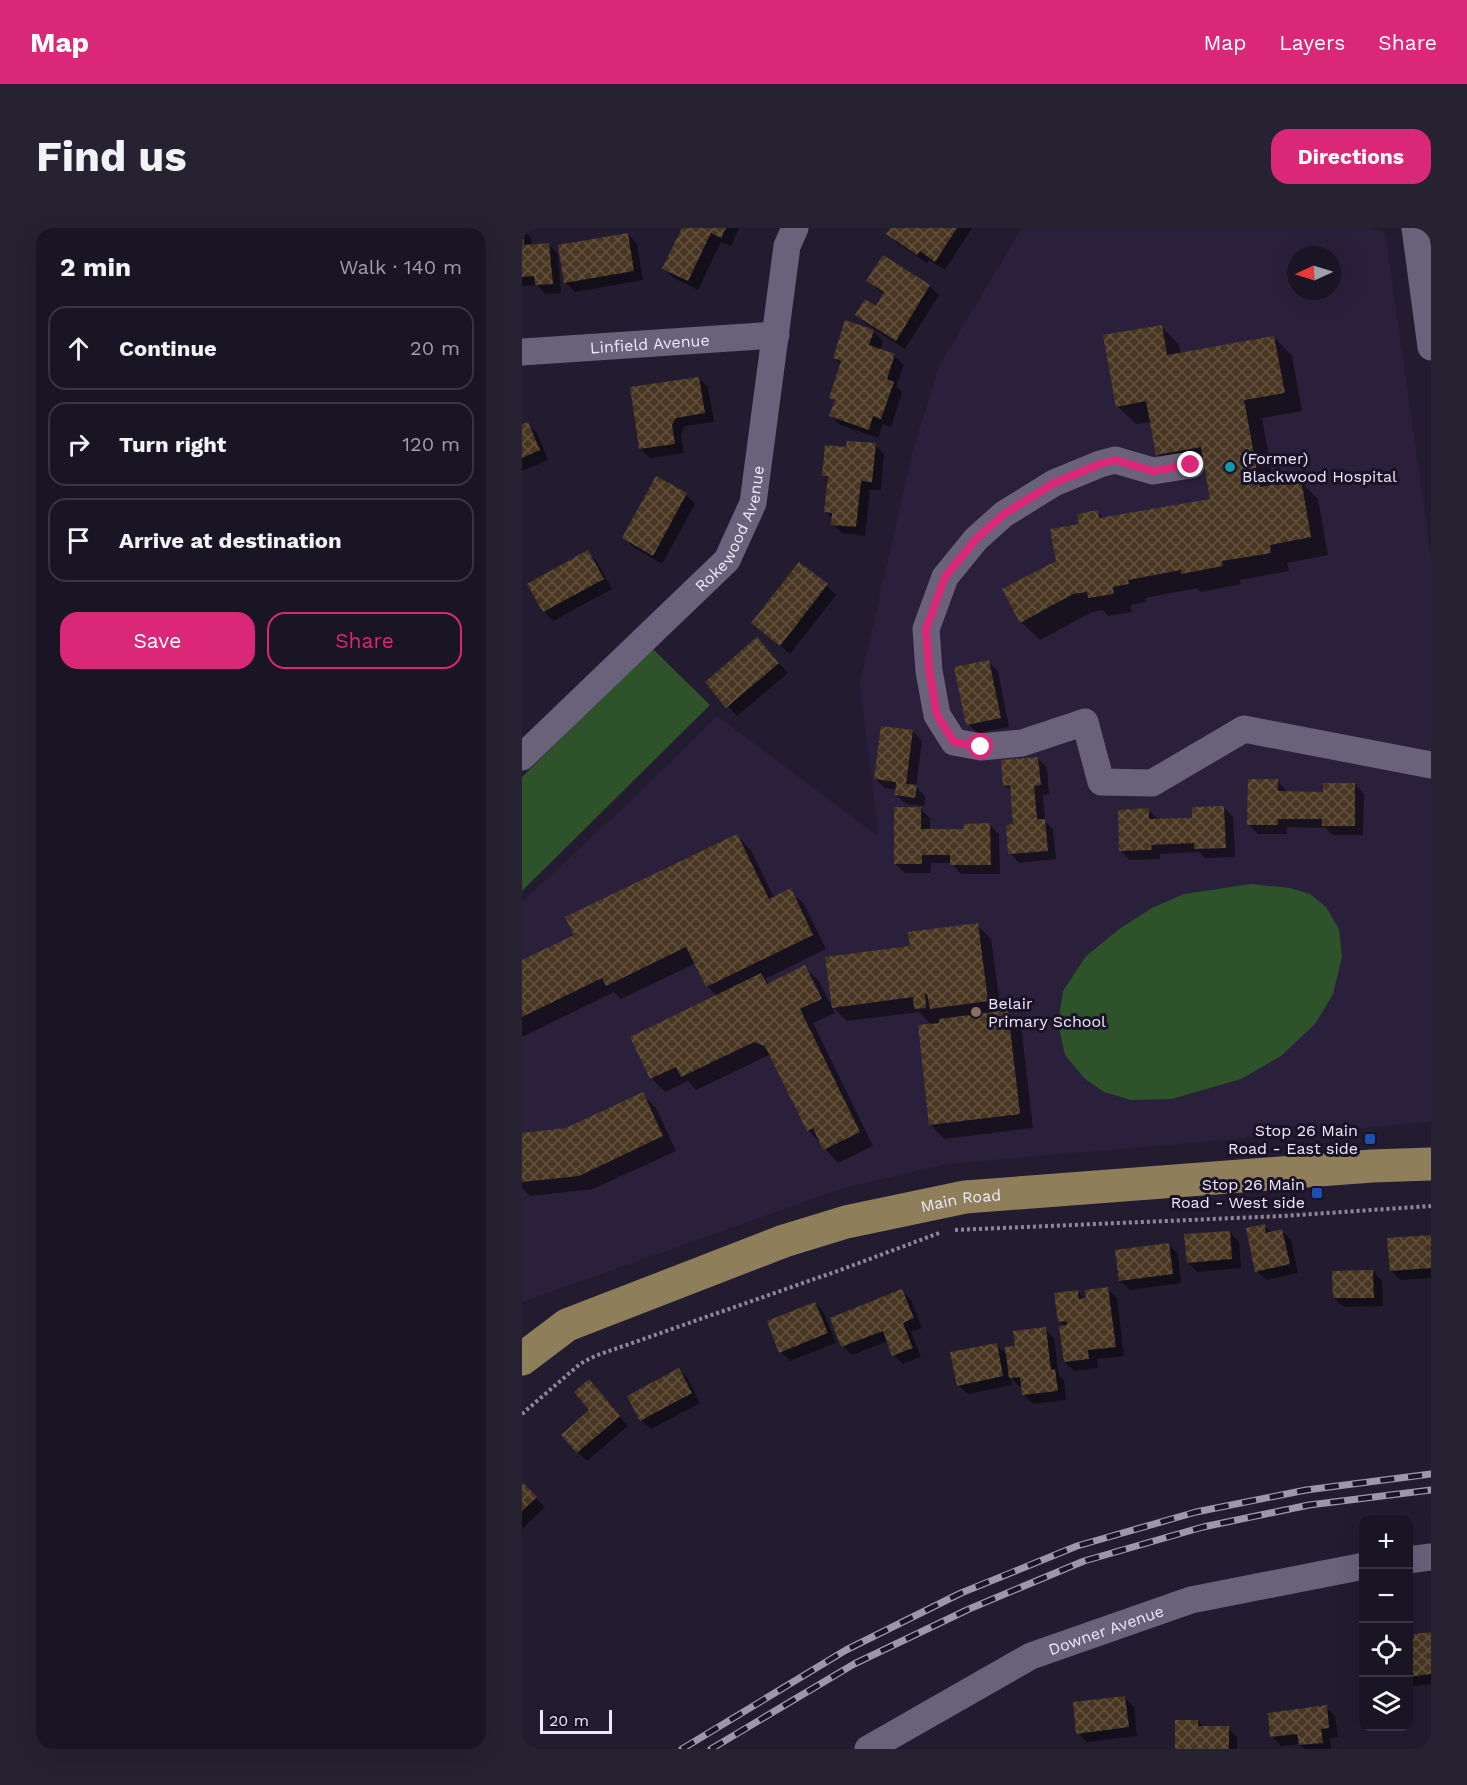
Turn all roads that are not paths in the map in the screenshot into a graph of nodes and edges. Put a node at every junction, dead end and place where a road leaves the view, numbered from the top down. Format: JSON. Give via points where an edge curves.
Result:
{"nodes":[{"id":1,"x":795,"y":228,"type":"edge"},
{"id":2,"x":1415,"y":228,"type":"edge"},
{"id":3,"x":776,"y":335,"type":"junction"},
{"id":4,"x":1431,"y":345,"type":"edge"},
{"id":5,"x":522,"y":352,"type":"edge"},
{"id":6,"x":1191,"y":465,"type":"dead end"},
{"id":7,"x":522,"y":757,"type":"edge"},
{"id":8,"x":1431,"y":765,"type":"edge"},
{"id":9,"x":1431,"y":1164,"type":"edge"},
{"id":10,"x":522,"y":1359,"type":"edge"},
{"id":11,"x":1431,"y":1557,"type":"edge"},
{"id":12,"x":1413,"y":1559,"type":"edge"},
{"id":13,"x":1359,"y":1567,"type":"edge"},
{"id":14,"x":868,"y":1749,"type":"edge"}],
"edges":[{"from":1,"to":3,"type":"street","name":"Rokewood Avenue","via":[[787,246]]},
{"from":2,"to":4,"type":"street"},
{"from":3,"to":5,"type":"street","name":"Linfield Avenue"},
{"from":3,"to":7,"type":"street","name":"Rokewood Avenue","via":[[753,503],[727,560]]},
{"from":6,"to":8,"type":"street","via":[[1153,471],[1115,460],[1100,464],[1054,483],[1004,514],[976,539],[945,577],[926,629],[937,715],[954,742],[981,747],[1022,743],[1085,722],[1101,782],[1152,783],[1244,729]]},
{"from":9,"to":10,"type":"main road","name":"Main Road","via":[[965,1197],[846,1222],[784,1241],[567,1325]]},
{"from":11,"to":12,"type":"street"},
{"from":13,"to":14,"type":"street","name":"Downer Avenue","via":[[1191,1599],[1031,1656]]}]}
